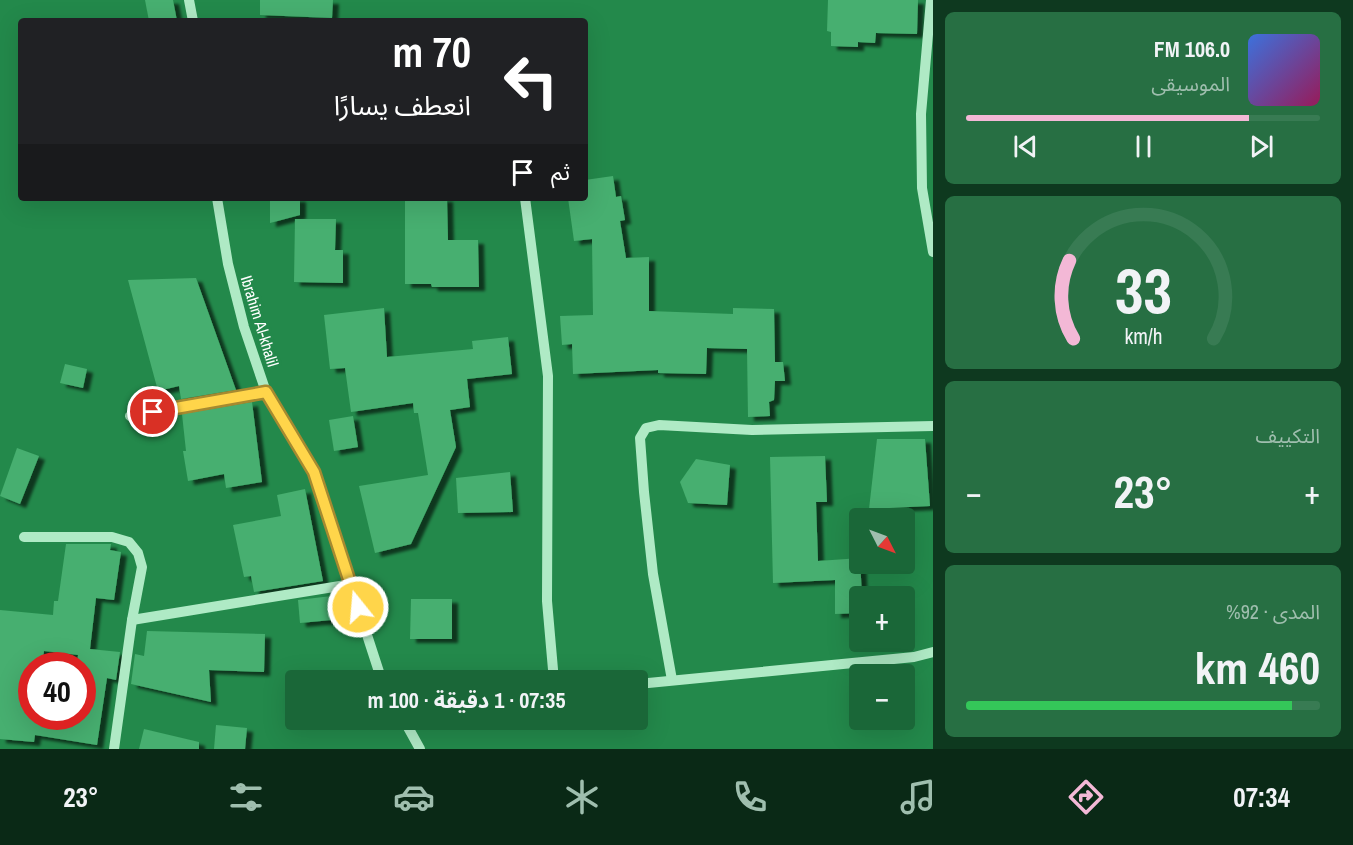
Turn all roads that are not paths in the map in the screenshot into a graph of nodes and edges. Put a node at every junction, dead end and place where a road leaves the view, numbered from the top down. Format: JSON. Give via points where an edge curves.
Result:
{"nodes":[{"id":1,"x":189,"y":0,"type":"edge"},
{"id":2,"x":932,"y":0,"type":"edge"},
{"id":3,"x":192,"y":18,"type":"edge"},
{"id":4,"x":218,"y":201,"type":"edge"},
{"id":5,"x":525,"y":201,"type":"edge"},
{"id":6,"x":933,"y":252,"type":"edge"},
{"id":7,"x":266,"y":392,"type":"junction"},
{"id":8,"x":130,"y":416,"type":"dead end"},
{"id":9,"x":933,"y":426,"type":"edge"},
{"id":10,"x":24,"y":537,"type":"dead end"},
{"id":11,"x":352,"y":584,"type":"junction"},
{"id":12,"x":132,"y":620,"type":"junction"},
{"id":13,"x":933,"y":652,"type":"edge"},
{"id":14,"x":378,"y":670,"type":"edge"},
{"id":15,"x":553,"y":670,"type":"edge"},
{"id":16,"x":672,"y":680,"type":"junction"},
{"id":17,"x":648,"y":683,"type":"edge"},
{"id":18,"x":412,"y":730,"type":"edge"},
{"id":19,"x":114,"y":749,"type":"edge"},
{"id":20,"x":420,"y":749,"type":"edge"}],
"edges":[{"from":1,"to":3,"type":"street"},
{"from":2,"to":6,"type":"street","via":[[921,114],[922,188]]},
{"from":4,"to":7,"type":"street","name":"Ibrahim Al-khalil","via":[[228,264]]},
{"from":5,"to":15,"type":"street","via":[[548,376],[547,601]]},
{"from":7,"to":8,"type":"street"},
{"from":7,"to":11,"type":"street","name":"Ibrahim Al-khalil","via":[[314,472]]},
{"from":9,"to":16,"type":"street","via":[[753,430],[659,424],[646,428],[640,438],[644,492],[653,574]]},
{"from":10,"to":12,"type":"street","via":[[112,537],[129,542],[142,567]]},
{"from":11,"to":12,"type":"street"},
{"from":11,"to":14,"type":"street","name":"Ibrahim Al-khalil"},
{"from":12,"to":19,"type":"street"},
{"from":13,"to":16,"type":"street"},
{"from":16,"to":17,"type":"street"},
{"from":18,"to":20,"type":"street"}]}
